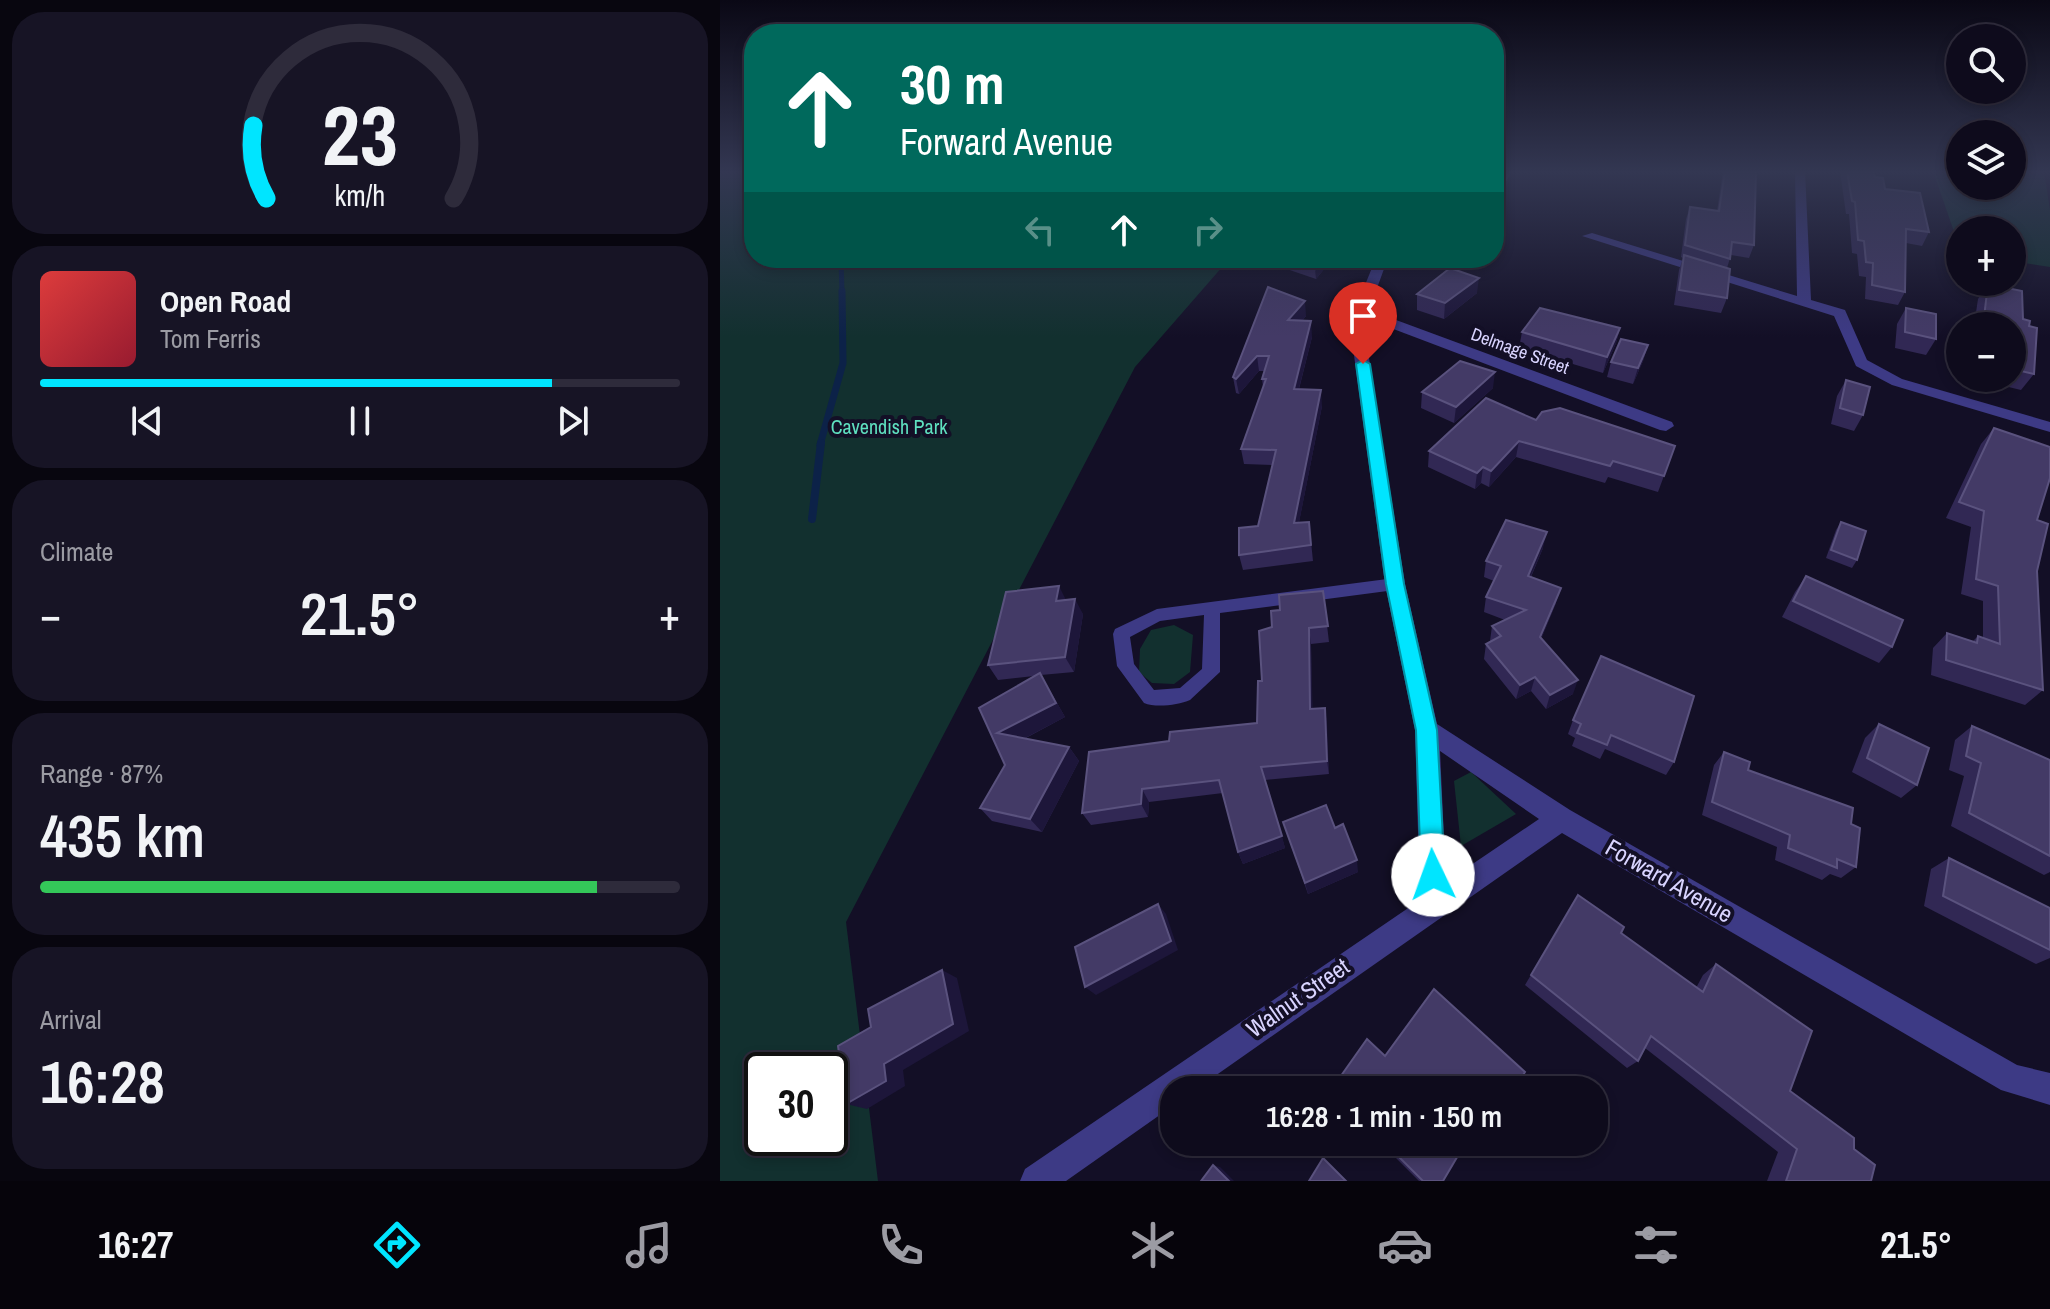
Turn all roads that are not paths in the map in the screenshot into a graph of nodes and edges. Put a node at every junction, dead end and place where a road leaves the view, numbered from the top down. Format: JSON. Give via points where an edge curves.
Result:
{"nodes":[{"id":1,"x":1802,"y":226,"type":"edge"},
{"id":2,"x":1588,"y":236,"type":"dead end"},
{"id":3,"x":1378,"y":268,"type":"edge"},
{"id":4,"x":1804,"y":300,"type":"junction"},
{"id":5,"x":1361,"y":312,"type":"junction"},
{"id":6,"x":1666,"y":426,"type":"dead end"},
{"id":7,"x":2050,"y":427,"type":"edge"},
{"id":8,"x":1395,"y":584,"type":"junction"},
{"id":9,"x":1212,"y":606,"type":"junction"},
{"id":10,"x":1427,"y":730,"type":"junction"},
{"id":11,"x":1561,"y":819,"type":"junction"},
{"id":12,"x":1434,"y":903,"type":"junction"},
{"id":13,"x":2050,"y":1089,"type":"edge"},
{"id":14,"x":1037,"y":1181,"type":"edge"}],
"edges":[{"from":1,"to":4,"type":"street"},
{"from":2,"to":4,"type":"street"},
{"from":3,"to":5,"type":"street"},
{"from":4,"to":7,"type":"street","via":[[1840,313],[1861,363],[1897,382]]},
{"from":5,"to":6,"type":"street","name":"Delmage Street"},
{"from":5,"to":8,"type":"street","via":[[1358,333]]},
{"from":8,"to":9,"type":"lane"},
{"from":8,"to":10,"type":"street"},
{"from":9,"to":9,"type":"lane","via":[[1157,615],[1121,634],[1126,666],[1150,698],[1184,695],[1211,672]]},
{"from":10,"to":11,"type":"street","name":"Forward Avenue"},
{"from":10,"to":12,"type":"street"},
{"from":11,"to":12,"type":"street","name":"Walnut Street"},
{"from":11,"to":13,"type":"street","name":"Forward Avenue","via":[[2012,1079]]},
{"from":12,"to":14,"type":"street","name":"Walnut Street"}]}
